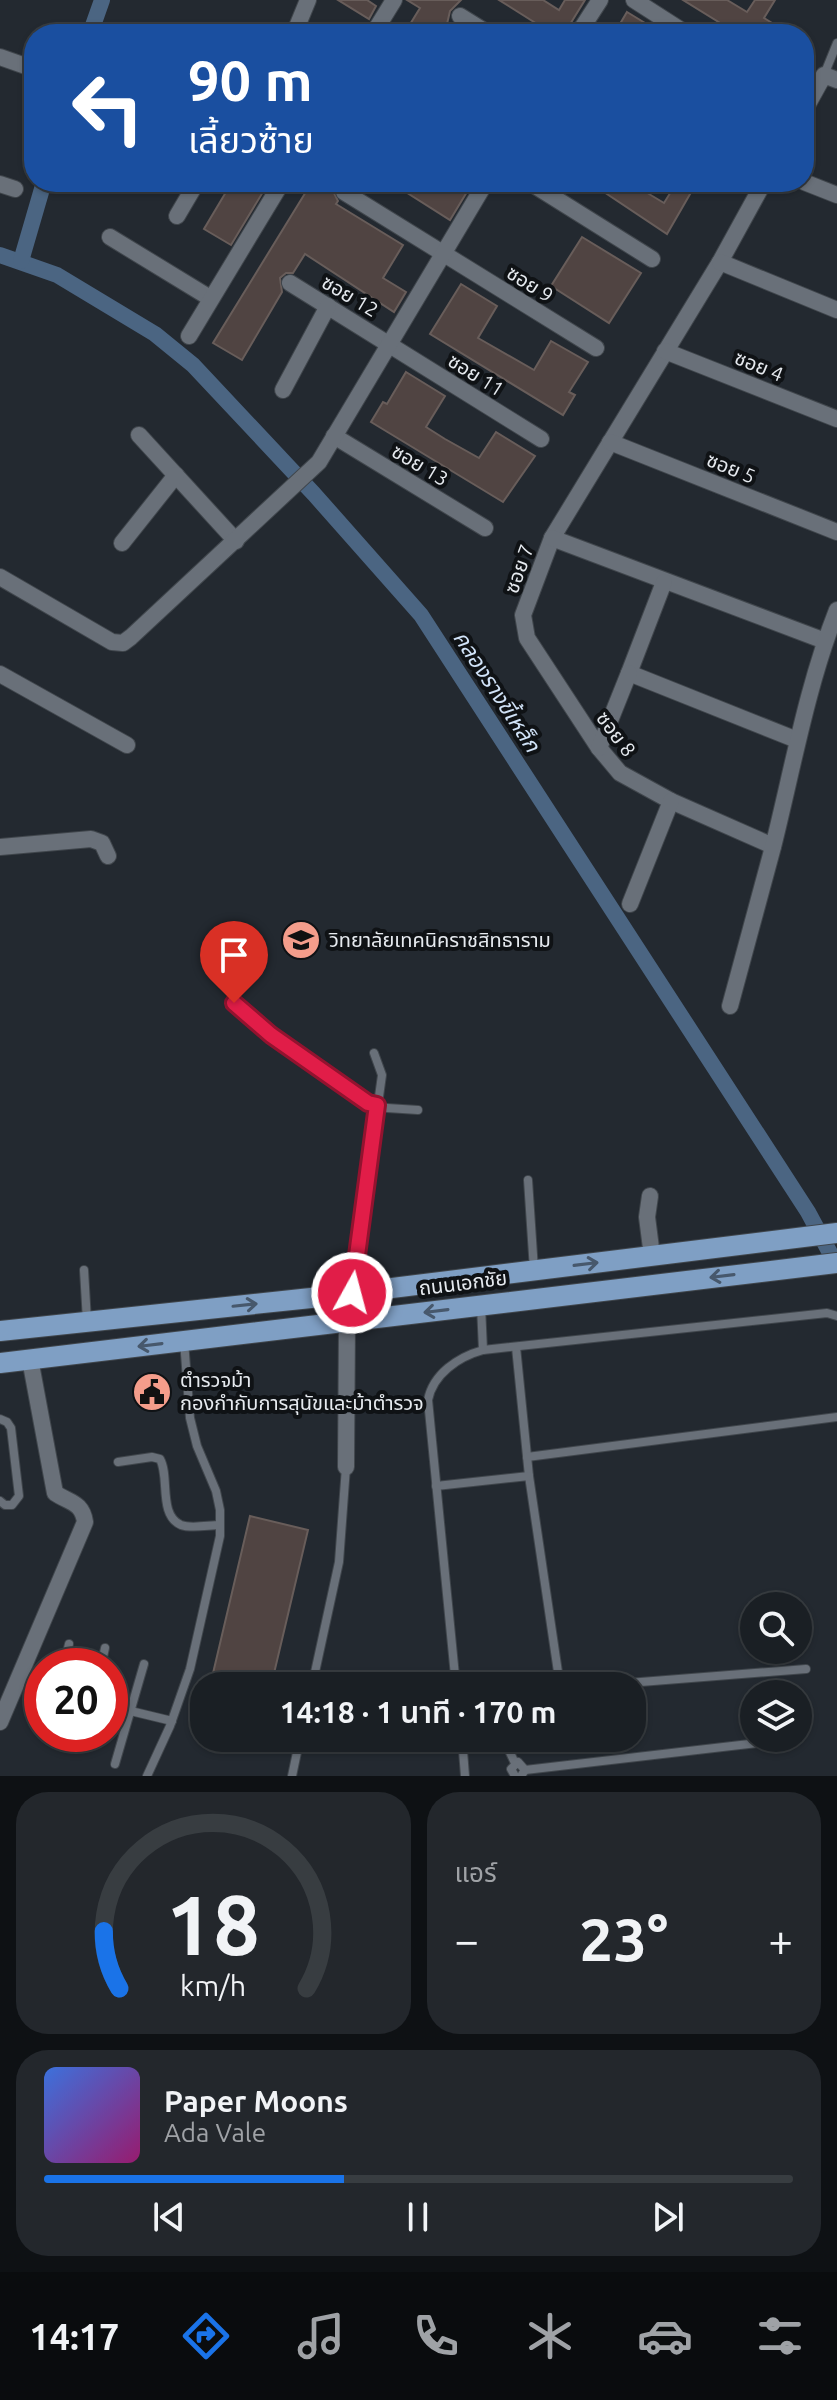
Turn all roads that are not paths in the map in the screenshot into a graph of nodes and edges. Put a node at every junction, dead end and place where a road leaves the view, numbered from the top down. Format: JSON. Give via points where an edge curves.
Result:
{"nodes":[{"id":1,"x":308,"y":0,"type":"edge"},
{"id":2,"x":394,"y":0,"type":"edge"},
{"id":3,"x":600,"y":0,"type":"edge"},
{"id":4,"x":634,"y":0,"type":"edge"},
{"id":5,"x":460,"y":16,"type":"dead end"},
{"id":6,"x":298,"y":24,"type":"edge"},
{"id":7,"x":379,"y":24,"type":"edge"},
{"id":8,"x":473,"y":24,"type":"edge"},
{"id":9,"x":584,"y":24,"type":"edge"},
{"id":10,"x":671,"y":24,"type":"edge"},
{"id":11,"x":837,"y":43,"type":"edge"},
{"id":12,"x":0,"y":57,"type":"edge"},
{"id":13,"x":24,"y":65,"type":"edge"},
{"id":14,"x":830,"y":77,"type":"edge"},
{"id":15,"x":814,"y":98,"type":"edge"},
{"id":16,"x":814,"y":186,"type":"edge"},
{"id":17,"x":191,"y":192,"type":"edge"},
{"id":18,"x":276,"y":192,"type":"edge"},
{"id":19,"x":344,"y":192,"type":"dead end"},
{"id":20,"x":480,"y":192,"type":"edge"},
{"id":21,"x":545,"y":192,"type":"edge"},
{"id":22,"x":758,"y":192,"type":"edge"},
{"id":23,"x":837,"y":195,"type":"edge"},
{"id":24,"x":177,"y":216,"type":"dead end"},
{"id":25,"x":110,"y":237,"type":"dead end"},
{"id":26,"x":443,"y":254,"type":"junction"},
{"id":27,"x":652,"y":259,"type":"dead end"},
{"id":28,"x":720,"y":262,"type":"junction"},
{"id":29,"x":290,"y":283,"type":"dead end"},
{"id":30,"x":210,"y":298,"type":"junction"},
{"id":31,"x":328,"y":306,"type":"junction"},
{"id":32,"x":837,"y":310,"type":"edge"},
{"id":33,"x":189,"y":336,"type":"dead end"},
{"id":34,"x":390,"y":343,"type":"junction"},
{"id":35,"x":596,"y":348,"type":"dead end"},
{"id":36,"x":665,"y":351,"type":"junction"},
{"id":37,"x":283,"y":390,"type":"dead end"},
{"id":38,"x":837,"y":419,"type":"edge"},
{"id":39,"x":139,"y":435,"type":"dead end"},
{"id":40,"x":334,"y":436,"type":"junction"},
{"id":41,"x":541,"y":439,"type":"dead end"},
{"id":42,"x":610,"y":442,"type":"junction"},
{"id":43,"x":176,"y":475,"type":"junction"},
{"id":44,"x":485,"y":528,"type":"dead end"},
{"id":45,"x":837,"y":532,"type":"edge"},
{"id":46,"x":552,"y":538,"type":"junction"},
{"id":47,"x":236,"y":541,"type":"junction"},
{"id":48,"x":122,"y":543,"type":"dead end"},
{"id":49,"x":0,"y":577,"type":"edge"},
{"id":50,"x":664,"y":582,"type":"junction"},
{"id":51,"x":837,"y":610,"type":"edge"},
{"id":52,"x":523,"y":615,"type":"joint"},
{"id":53,"x":825,"y":641,"type":"junction"},
{"id":54,"x":629,"y":673,"type":"junction"},
{"id":55,"x":0,"y":674,"type":"edge"},
{"id":56,"x":797,"y":740,"type":"junction"},
{"id":57,"x":127,"y":745,"type":"dead end"},
{"id":58,"x":599,"y":748,"type":"junction"},
{"id":59,"x":671,"y":801,"type":"junction"},
{"id":60,"x":773,"y":846,"type":"junction"},
{"id":61,"x":0,"y":847,"type":"edge"},
{"id":62,"x":108,"y":856,"type":"dead end"},
{"id":63,"x":630,"y":904,"type":"dead end"},
{"id":64,"x":234,"y":1003,"type":"dead end"},
{"id":65,"x":730,"y":1006,"type":"dead end"},
{"id":66,"x":374,"y":1053,"type":"dead end"},
{"id":67,"x":377,"y":1105,"type":"junction"},
{"id":68,"x":418,"y":1110,"type":"dead end"},
{"id":69,"x":528,"y":1180,"type":"dead end"},
{"id":70,"x":650,"y":1196,"type":"dead end"},
{"id":71,"x":837,"y":1233,"type":"edge"},
{"id":72,"x":652,"y":1256,"type":"junction"},
{"id":73,"x":837,"y":1263,"type":"edge"},
{"id":74,"x":84,"y":1270,"type":"dead end"},
{"id":75,"x":534,"y":1270,"type":"junction"},
{"id":76,"x":656,"y":1284,"type":"junction"},
{"id":77,"x":352,"y":1293,"type":"junction"},
{"id":78,"x":481,"y":1306,"type":"junction"},
{"id":79,"x":837,"y":1316,"type":"edge"},
{"id":80,"x":347,"y":1321,"type":"junction"},
{"id":81,"x":87,"y":1322,"type":"junction"},
{"id":82,"x":0,"y":1331,"type":"edge"},
{"id":83,"x":184,"y":1340,"type":"junction"},
{"id":84,"x":516,"y":1347,"type":"junction"},
{"id":85,"x":483,"y":1350,"type":"junction"},
{"id":86,"x":30,"y":1359,"type":"junction"},
{"id":87,"x":0,"y":1363,"type":"edge"},
{"id":88,"x":837,"y":1417,"type":"edge"},
{"id":89,"x":0,"y":1419,"type":"edge"},
{"id":90,"x":527,"y":1457,"type":"junction"},
{"id":91,"x":118,"y":1462,"type":"dead end"},
{"id":92,"x":346,"y":1467,"type":"joint"},
{"id":93,"x":529,"y":1476,"type":"junction"},
{"id":94,"x":436,"y":1486,"type":"junction"},
{"id":95,"x":0,"y":1501,"type":"edge"},
{"id":96,"x":220,"y":1525,"type":"junction"},
{"id":97,"x":69,"y":1644,"type":"dead end"},
{"id":98,"x":68,"y":1648,"type":"edge"},
{"id":99,"x":144,"y":1664,"type":"dead end"},
{"id":100,"x":806,"y":1669,"type":"dead end"},
{"id":101,"x":315,"y":1672,"type":"edge"},
{"id":102,"x":455,"y":1672,"type":"edge"},
{"id":103,"x":558,"y":1672,"type":"edge"},
{"id":104,"x":646,"y":1681,"type":"edge"},
{"id":105,"x":130,"y":1711,"type":"junction"},
{"id":106,"x":172,"y":1721,"type":"junction"},
{"id":107,"x":0,"y":1722,"type":"edge"},
{"id":108,"x":740,"y":1745,"type":"edge"},
{"id":109,"x":297,"y":1752,"type":"edge"},
{"id":110,"x":463,"y":1752,"type":"edge"},
{"id":111,"x":510,"y":1752,"type":"edge"},
{"id":112,"x":115,"y":1764,"type":"dead end"},
{"id":113,"x":520,"y":1774,"type":"edge"},
{"id":114,"x":147,"y":1776,"type":"edge"},
{"id":115,"x":292,"y":1776,"type":"edge"},
{"id":116,"x":465,"y":1776,"type":"edge"}],
"edges":[{"from":1,"to":6,"type":"street"},
{"from":2,"to":7,"type":"street"},
{"from":3,"to":9,"type":"street"},
{"from":4,"to":10,"type":"street"},
{"from":5,"to":8,"type":"street"},
{"from":11,"to":14,"type":"lane"},
{"from":12,"to":13,"type":"street"},
{"from":14,"to":15,"type":"street"},
{"from":16,"to":23,"type":"street"},
{"from":17,"to":24,"type":"street"},
{"from":18,"to":30,"type":"street"},
{"from":19,"to":26,"type":"street","name":"ซอย 9"},
{"from":20,"to":26,"type":"street"},
{"from":21,"to":27,"type":"street"},
{"from":22,"to":28,"type":"street","name":"ซอย 7"},
{"from":25,"to":30,"type":"street"},
{"from":26,"to":34,"type":"street"},
{"from":26,"to":35,"type":"street","name":"ซอย 9"},
{"from":28,"to":32,"type":"street"},
{"from":28,"to":36,"type":"street","name":"ซอย 7"},
{"from":29,"to":31,"type":"street","name":"ซอย 12"},
{"from":30,"to":33,"type":"street"},
{"from":31,"to":34,"type":"street","name":"ซอย 12"},
{"from":31,"to":37,"type":"street"},
{"from":34,"to":40,"type":"street"},
{"from":34,"to":41,"type":"street","name":"ซอย 11"},
{"from":36,"to":38,"type":"street","name":"ซอย 4"},
{"from":36,"to":42,"type":"street","name":"ซอย 7"},
{"from":39,"to":43,"type":"street"},
{"from":40,"to":44,"type":"street","name":"ซอย 13"},
{"from":40,"to":47,"type":"street","via":[[319,462]]},
{"from":42,"to":45,"type":"street","name":"ซอย 5"},
{"from":42,"to":46,"type":"street","name":"ซอย 7"},
{"from":43,"to":47,"type":"street"},
{"from":43,"to":48,"type":"street"},
{"from":46,"to":50,"type":"street"},
{"from":46,"to":52,"type":"street","name":"ซอย 7"},
{"from":47,"to":49,"type":"street","via":[[123,643],[112,642]]},
{"from":50,"to":53,"type":"street"},
{"from":50,"to":54,"type":"street"},
{"from":51,"to":53,"type":"street"},
{"from":52,"to":58,"type":"street","name":"ซอย 8","via":[[527,638]]},
{"from":53,"to":56,"type":"street"},
{"from":54,"to":56,"type":"street"},
{"from":54,"to":58,"type":"street"},
{"from":55,"to":57,"type":"street"},
{"from":56,"to":60,"type":"street"},
{"from":58,"to":59,"type":"street","name":"ซอย 8","via":[[620,773]]},
{"from":59,"to":60,"type":"street","name":"ซอย 8"},
{"from":59,"to":63,"type":"street"},
{"from":60,"to":65,"type":"street"},
{"from":61,"to":62,"type":"street","via":[[91,839],[102,843]]},
{"from":64,"to":67,"type":"lane","via":[[271,1035]]},
{"from":66,"to":67,"type":"lane","via":[[382,1075]]},
{"from":67,"to":68,"type":"lane"},
{"from":67,"to":77,"type":"lane"},
{"from":69,"to":75,"type":"lane"},
{"from":70,"to":72,"type":"street"},
{"from":71,"to":72,"type":"main road","name":"ถนนเอกชัย"},
{"from":75,"to":72,"type":"main road","name":"ถนนเอกชัย","one_way":true},
{"from":72,"to":76,"type":"lane"},
{"from":73,"to":76,"type":"main road","name":"ถนนเอกชัย","one_way":true},
{"from":74,"to":81,"type":"lane"},
{"from":75,"to":77,"type":"main road","name":"ถนนเอกชัย"},
{"from":76,"to":78,"type":"main road","name":"ถนนเอกชัย"},
{"from":81,"to":77,"type":"main road","name":"ถนนเอกชัย","one_way":true},
{"from":78,"to":80,"type":"main road","name":"ถนนเอกชัย","one_way":true},
{"from":78,"to":85,"type":"lane"},
{"from":79,"to":84,"type":"lane"},
{"from":80,"to":83,"type":"main road","name":"ถนนเอกชัย"},
{"from":80,"to":92,"type":"street"},
{"from":81,"to":82,"type":"main road","name":"ถนนเอกชัย"},
{"from":83,"to":86,"type":"main road","name":"ถนนเอกชัย","one_way":true},
{"from":83,"to":96,"type":"lane","via":[[190,1418],[216,1491]]},
{"from":84,"to":85,"type":"lane"},
{"from":84,"to":90,"type":"lane"},
{"from":85,"to":94,"type":"lane","via":[[462,1356],[430,1386]]},
{"from":86,"to":87,"type":"main road","name":"ถนนเอกชัย"},
{"from":86,"to":107,"type":"street","via":[[55,1493],[77,1503],[85,1522]]},
{"from":88,"to":90,"type":"lane"},
{"from":89,"to":95,"type":"lane","via":[[11,1428],[19,1496],[12,1505]]},
{"from":90,"to":93,"type":"lane"},
{"from":91,"to":96,"type":"lane","via":[[160,1459],[167,1506],[175,1520],[182,1526]]},
{"from":92,"to":101,"type":"lane","via":[[339,1562]]},
{"from":93,"to":94,"type":"lane"},
{"from":93,"to":103,"type":"lane"},
{"from":94,"to":102,"type":"lane"},
{"from":96,"to":106,"type":"lane","via":[[190,1669]]},
{"from":97,"to":98,"type":"lane"},
{"from":99,"to":105,"type":"lane"},
{"from":100,"to":104,"type":"lane"},
{"from":105,"to":106,"type":"lane"},
{"from":105,"to":112,"type":"lane"},
{"from":106,"to":114,"type":"lane"},
{"from":108,"to":113,"type":"lane"},
{"from":109,"to":115,"type":"lane"},
{"from":110,"to":116,"type":"lane"},
{"from":111,"to":113,"type":"lane","via":[[515,1763],[522,1763]]}]}
